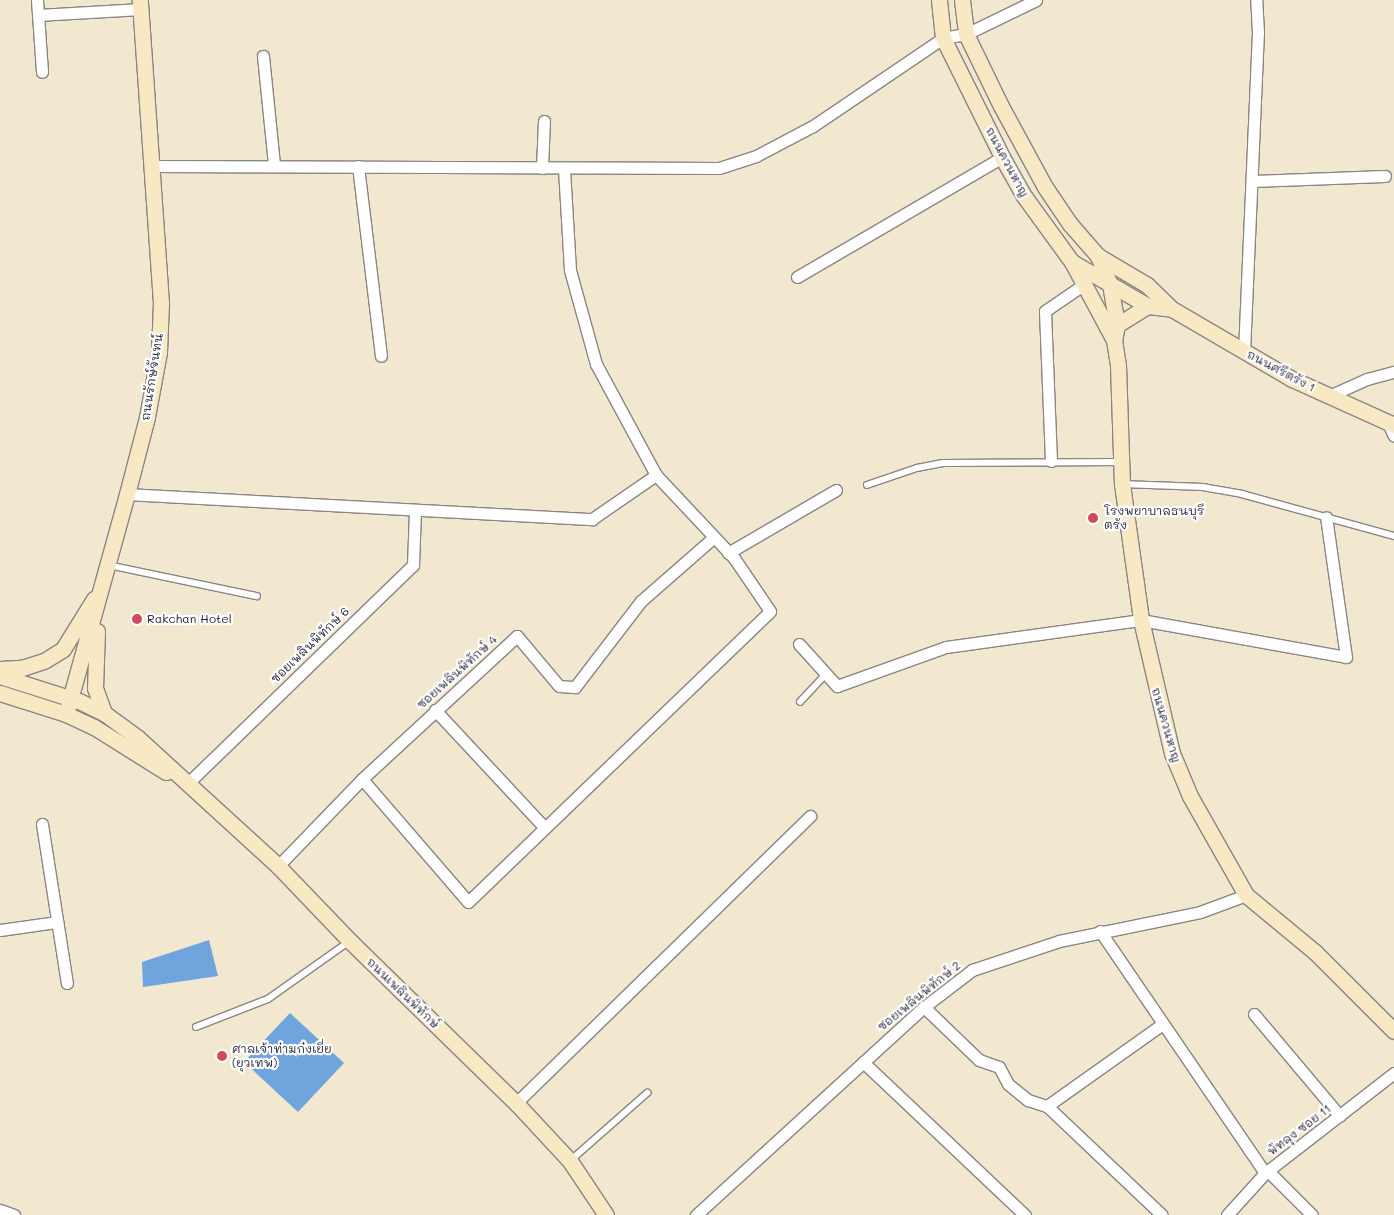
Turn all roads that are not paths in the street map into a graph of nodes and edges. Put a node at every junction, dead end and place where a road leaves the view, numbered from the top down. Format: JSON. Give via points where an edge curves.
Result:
{"nodes":[{"id":1,"x":36,"y":0,"type":"edge"},
{"id":2,"x":940,"y":0,"type":"edge"},
{"id":3,"x":962,"y":0,"type":"edge"},
{"id":4,"x":1036,"y":0,"type":"edge"},
{"id":5,"x":1256,"y":0,"type":"edge"},
{"id":6,"x":140,"y":4,"type":"edge"},
{"id":7,"x":38,"y":15,"type":"junction"},
{"id":8,"x":966,"y":34,"type":"junction"},
{"id":9,"x":943,"y":38,"type":"junction"},
{"id":10,"x":263,"y":56,"type":"dead end"},
{"id":11,"x":42,"y":72,"type":"dead end"},
{"id":12,"x":544,"y":121,"type":"dead end"},
{"id":13,"x":1002,"y":157,"type":"junction"},
{"id":14,"x":274,"y":165,"type":"junction"},
{"id":15,"x":152,"y":166,"type":"junction"},
{"id":16,"x":358,"y":166,"type":"junction"},
{"id":17,"x":542,"y":168,"type":"junction"},
{"id":18,"x":564,"y":169,"type":"junction"},
{"id":19,"x":1384,"y":176,"type":"dead end"},
{"id":20,"x":1252,"y":181,"type":"junction"},
{"id":21,"x":1098,"y":256,"type":"junction"},
{"id":22,"x":1072,"y":262,"type":"junction"},
{"id":23,"x":797,"y":277,"type":"dead end"},
{"id":24,"x":1110,"y":284,"type":"junction"},
{"id":25,"x":1083,"y":285,"type":"junction"},
{"id":26,"x":1148,"y":306,"type":"junction"},
{"id":27,"x":1172,"y":309,"type":"junction"},
{"id":28,"x":1118,"y":325,"type":"junction"},
{"id":29,"x":1114,"y":340,"type":"junction"},
{"id":30,"x":1244,"y":352,"type":"junction"},
{"id":31,"x":381,"y":356,"type":"dead end"},
{"id":32,"x":1394,"y":372,"type":"edge"},
{"id":33,"x":1329,"y":396,"type":"junction"},
{"id":34,"x":1392,"y":428,"type":"edge"},
{"id":35,"x":1051,"y":461,"type":"junction"},
{"id":36,"x":1121,"y":462,"type":"junction"},
{"id":37,"x":656,"y":476,"type":"junction"},
{"id":38,"x":1122,"y":484,"type":"junction"},
{"id":39,"x":867,"y":485,"type":"dead end"},
{"id":40,"x":836,"y":490,"type":"dead end"},
{"id":41,"x":127,"y":494,"type":"junction"},
{"id":42,"x":415,"y":510,"type":"junction"},
{"id":43,"x":1326,"y":517,"type":"junction"},
{"id":44,"x":1394,"y":536,"type":"edge"},
{"id":45,"x":713,"y":538,"type":"junction"},
{"id":46,"x":728,"y":553,"type":"junction"},
{"id":47,"x":108,"y":565,"type":"junction"},
{"id":48,"x":102,"y":585,"type":"junction"},
{"id":49,"x":257,"y":596,"type":"dead end"},
{"id":50,"x":1141,"y":620,"type":"junction"},
{"id":51,"x":799,"y":644,"type":"dead end"},
{"id":52,"x":0,"y":669,"type":"edge"},
{"id":53,"x":826,"y":674,"type":"junction"},
{"id":54,"x":0,"y":676,"type":"edge"},
{"id":55,"x":0,"y":693,"type":"edge"},
{"id":56,"x":71,"y":699,"type":"junction"},
{"id":57,"x":800,"y":702,"type":"dead end"},
{"id":58,"x":436,"y":710,"type":"junction"},
{"id":59,"x":104,"y":713,"type":"junction"},
{"id":60,"x":66,"y":714,"type":"junction"},
{"id":61,"x":362,"y":780,"type":"junction"},
{"id":62,"x":187,"y":784,"type":"junction"},
{"id":63,"x":810,"y":816,"type":"dead end"},
{"id":64,"x":42,"y":824,"type":"dead end"},
{"id":65,"x":545,"y":828,"type":"junction"},
{"id":66,"x":278,"y":866,"type":"junction"},
{"id":67,"x":1246,"y":895,"type":"junction"},
{"id":68,"x":57,"y":922,"type":"junction"},
{"id":69,"x":0,"y":930,"type":"edge"},
{"id":70,"x":1100,"y":931,"type":"junction"},
{"id":71,"x":350,"y":941,"type":"junction"},
{"id":72,"x":67,"y":983,"type":"dead end"},
{"id":73,"x":924,"y":1007,"type":"junction"},
{"id":74,"x":1254,"y":1014,"type":"dead end"},
{"id":75,"x":1161,"y":1024,"type":"junction"},
{"id":76,"x":196,"y":1026,"type":"dead end"},
{"id":77,"x":1394,"y":1031,"type":"edge"},
{"id":78,"x":863,"y":1062,"type":"junction"},
{"id":79,"x":1394,"y":1072,"type":"edge"},
{"id":80,"x":647,"y":1093,"type":"dead end"},
{"id":81,"x":516,"y":1103,"type":"junction"},
{"id":82,"x":1047,"y":1106,"type":"junction"},
{"id":83,"x":1340,"y":1116,"type":"junction"},
{"id":84,"x":570,"y":1161,"type":"junction"},
{"id":85,"x":1266,"y":1172,"type":"junction"},
{"id":86,"x":0,"y":1210,"type":"edge"},
{"id":87,"x":14,"y":1215,"type":"edge"},
{"id":88,"x":606,"y":1215,"type":"edge"},
{"id":89,"x":696,"y":1215,"type":"edge"},
{"id":90,"x":1025,"y":1215,"type":"edge"},
{"id":91,"x":1162,"y":1215,"type":"edge"},
{"id":92,"x":1227,"y":1215,"type":"edge"},
{"id":93,"x":1312,"y":1215,"type":"edge"}],
"edges":[{"from":1,"to":7,"type":"street"},
{"from":2,"to":9,"type":"main road","name":"ถนนควนหาญ"},
{"from":3,"to":8,"type":"main road","name":"ถนนควนหาญ"},
{"from":4,"to":8,"type":"street"},
{"from":5,"to":20,"type":"street"},
{"from":6,"to":7,"type":"street"},
{"from":6,"to":15,"type":"main road","name":"ถนนรักษ์จันทน์"},
{"from":7,"to":11,"type":"street"},
{"from":8,"to":9,"type":"street"},
{"from":8,"to":21,"type":"main road","name":"ถนนควนหาญ","via":[[1045,188]]},
{"from":9,"to":13,"type":"main road","name":"ถนนควนหาญ"},
{"from":9,"to":18,"type":"street","via":[[813,126],[756,156],[719,168]]},
{"from":10,"to":14,"type":"street"},
{"from":12,"to":17,"type":"street"},
{"from":13,"to":22,"type":"main road","name":"ถนนควนหาญ","via":[[1024,196]]},
{"from":13,"to":23,"type":"street"},
{"from":14,"to":15,"type":"street"},
{"from":14,"to":16,"type":"street"},
{"from":15,"to":41,"type":"main road","name":"ถนนรักษ์จันทน์","via":[[161,303],[159,352],[147,417]]},
{"from":16,"to":17,"type":"street"},
{"from":16,"to":31,"type":"street"},
{"from":17,"to":18,"type":"street"},
{"from":18,"to":37,"type":"street","via":[[570,270],[581,314],[596,364]]},
{"from":19,"to":20,"type":"street"},
{"from":20,"to":30,"type":"street"},
{"from":21,"to":24,"type":"main road","name":"ถนนควนหาญ"},
{"from":21,"to":27,"type":"main road","name":"ถนนศรีตรัง 1","via":[[1146,286]]},
{"from":22,"to":24,"type":"main road","name":"ถนนศรีตรัง 1"},
{"from":22,"to":25,"type":"main road","name":"ถนนควนหาญ"},
{"from":24,"to":26,"type":"main road","name":"ถนนศรีตรัง 1"},
{"from":24,"to":28,"type":"main road","name":"ถนนควนหาญ"},
{"from":25,"to":29,"type":"main road","name":"ถนนควนหาญ"},
{"from":25,"to":35,"type":"street","via":[[1045,311]]},
{"from":26,"to":27,"type":"main road","name":"ถนนศรีตรัง 1"},
{"from":26,"to":28,"type":"main road"},
{"from":27,"to":30,"type":"main road","name":"ถนนศรีตรัง 1"},
{"from":28,"to":29,"type":"main road","name":"ถนนควนหาญ"},
{"from":29,"to":36,"type":"main road","name":"ถนนควนหาญ","via":[[1118,365]]},
{"from":30,"to":33,"type":"main road","name":"ถนนศรีตรัง 1"},
{"from":32,"to":33,"type":"street","via":[[1367,379]]},
{"from":33,"to":34,"type":"main road","name":"ถนนศรีตรัง 1"},
{"from":35,"to":36,"type":"lane"},
{"from":35,"to":39,"type":"lane","via":[[942,463]]},
{"from":36,"to":38,"type":"main road","name":"ถนนควนหาญ"},
{"from":37,"to":42,"type":"street","via":[[592,519]]},
{"from":37,"to":45,"type":"street"},
{"from":38,"to":43,"type":"lane","via":[[1203,487]]},
{"from":38,"to":50,"type":"main road","name":"ถนนควนหาญ"},
{"from":40,"to":46,"type":"street"},
{"from":41,"to":42,"type":"street"},
{"from":41,"to":47,"type":"main road","name":"ถนนรักษ์จันทน์"},
{"from":42,"to":62,"type":"street","name":"ซอยเพลินพิทักษ์ 6","via":[[413,564]]},
{"from":43,"to":44,"type":"lane"},
{"from":43,"to":50,"type":"street","via":[[1346,657]]},
{"from":45,"to":46,"type":"street"},
{"from":45,"to":58,"type":"street","name":"ซอยเพลินพิทักษ์ 4","via":[[641,601],[575,687],[559,686],[517,636]]},
{"from":46,"to":65,"type":"street","via":[[770,611]]},
{"from":47,"to":48,"type":"main road","name":"ถนนรักษ์จันทน์"},
{"from":47,"to":49,"type":"lane"},
{"from":48,"to":52,"type":"main road","via":[[63,649],[44,661],[22,668]]},
{"from":48,"to":56,"type":"main road","name":"ถนนรักษ์จันทน์"},
{"from":48,"to":59,"type":"main road","via":[[94,668],[95,688]]},
{"from":50,"to":53,"type":"street","via":[[946,647],[837,686]]},
{"from":50,"to":67,"type":"main road","name":"ถนนควนหาญ","via":[[1172,753],[1208,831]]},
{"from":51,"to":53,"type":"street"},
{"from":53,"to":57,"type":"lane"},
{"from":54,"to":56,"type":"main road","name":"ถนนเพลินพิทักษ์"},
{"from":55,"to":60,"type":"main road","name":"ถนนเพลินพิทักษ์"},
{"from":56,"to":59,"type":"main road","name":"ถนนเพลินพิทักษ์"},
{"from":56,"to":60,"type":"main road","name":"ถนนรักษ์จันทน์"},
{"from":58,"to":61,"type":"street","name":"ซอยเพลินพิทักษ์ 4"},
{"from":58,"to":65,"type":"street"},
{"from":59,"to":62,"type":"main road","name":"ถนนเพลินพิทักษ์","via":[[138,738]]},
{"from":60,"to":62,"type":"main road","name":"ถนนเพลินพิทักษ์","via":[[94,727]]},
{"from":61,"to":65,"type":"street","via":[[468,902]]},
{"from":61,"to":66,"type":"street","name":"ซอยเพลินพิทักษ์ 4"},
{"from":62,"to":66,"type":"main road","name":"ถนนเพลินพิทักษ์"},
{"from":63,"to":81,"type":"street"},
{"from":64,"to":68,"type":"street"},
{"from":66,"to":71,"type":"main road","name":"ถนนเพลินพิทักษ์"},
{"from":67,"to":70,"type":"street","name":"ซอยเพลินพิทักษ์ 2","via":[[1200,912]]},
{"from":67,"to":77,"type":"main road","name":"ถนนควนหาญ","via":[[1316,953]]},
{"from":68,"to":69,"type":"street"},
{"from":68,"to":72,"type":"street"},
{"from":70,"to":73,"type":"street","name":"ซอยเพลินพิทักษ์ 2","via":[[1012,954],[972,970]]},
{"from":70,"to":75,"type":"street"},
{"from":71,"to":76,"type":"lane","via":[[268,999]]},
{"from":71,"to":81,"type":"main road","name":"ถนนเพลินพิทักษ์"},
{"from":73,"to":78,"type":"street","name":"ซอยเพลินพิทักษ์ 2"},
{"from":73,"to":82,"type":"street","via":[[979,1060],[999,1067],[1008,1084],[1028,1100]]},
{"from":74,"to":83,"type":"street"},
{"from":75,"to":82,"type":"street"},
{"from":75,"to":85,"type":"street"},
{"from":78,"to":89,"type":"street","name":"ซอยเพลินพิทักษ์ 2"},
{"from":78,"to":90,"type":"street"},
{"from":79,"to":83,"type":"street","name":"พัทลุง ซอย 11"},
{"from":80,"to":84,"type":"lane"},
{"from":81,"to":84,"type":"main road","name":"ถนนเพลินพิทักษ์"},
{"from":82,"to":91,"type":"street"},
{"from":83,"to":85,"type":"street","name":"พัทลุง ซอย 11"},
{"from":84,"to":88,"type":"main road","name":"ถนนเพลินพิทักษ์"},
{"from":85,"to":92,"type":"street","name":"พัทลุง ซอย 11"},
{"from":85,"to":93,"type":"street"},
{"from":86,"to":87,"type":"street"}]}
